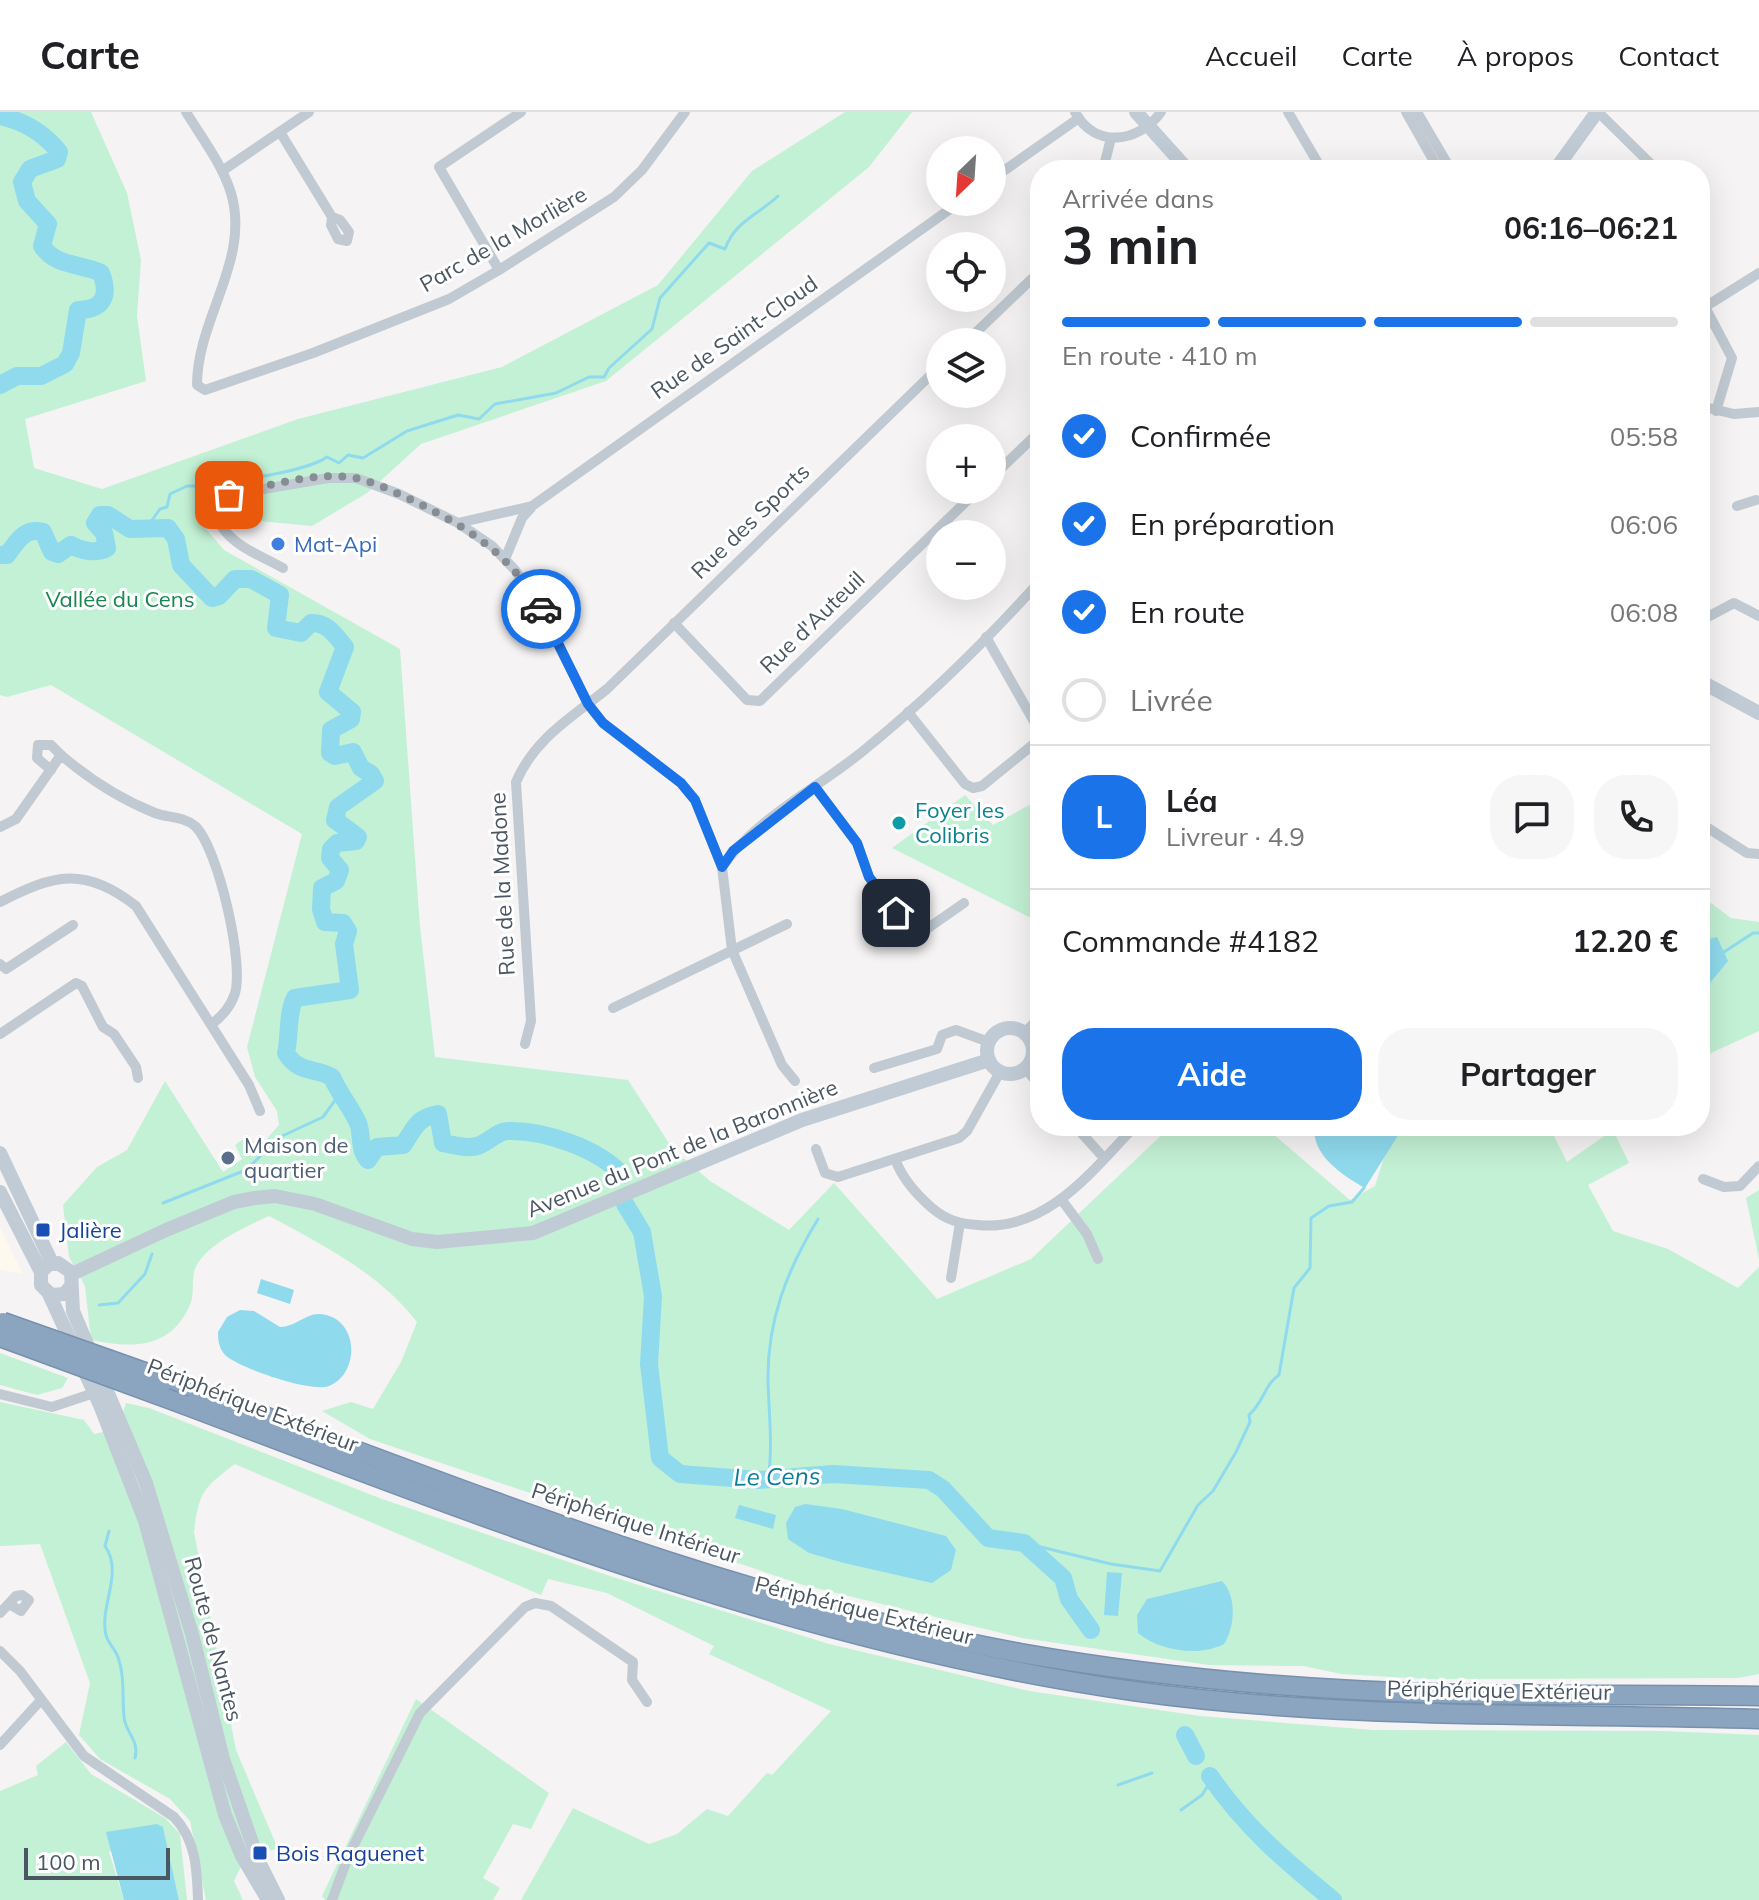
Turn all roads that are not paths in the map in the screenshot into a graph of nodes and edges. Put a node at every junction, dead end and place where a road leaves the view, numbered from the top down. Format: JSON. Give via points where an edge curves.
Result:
{"nodes":[{"id":1,"x":186,"y":112,"type":"edge"},
{"id":2,"x":521,"y":112,"type":"edge"},
{"id":3,"x":685,"y":112,"type":"edge"},
{"id":4,"x":1136,"y":112,"type":"edge"},
{"id":5,"x":1161,"y":112,"type":"edge"},
{"id":6,"x":1288,"y":112,"type":"edge"},
{"id":7,"x":1406,"y":112,"type":"edge"},
{"id":8,"x":1417,"y":112,"type":"edge"},
{"id":9,"x":1598,"y":112,"type":"edge"},
{"id":10,"x":307,"y":113,"type":"edge"},
{"id":11,"x":1077,"y":115,"type":"edge"},
{"id":12,"x":1150,"y":127,"type":"junction"},
{"id":13,"x":280,"y":132,"type":"junction"},
{"id":14,"x":1111,"y":138,"type":"junction"},
{"id":15,"x":1106,"y":160,"type":"edge"},
{"id":16,"x":1179,"y":160,"type":"edge"},
{"id":17,"x":1316,"y":160,"type":"edge"},
{"id":18,"x":1433,"y":160,"type":"edge"},
{"id":19,"x":1445,"y":160,"type":"edge"},
{"id":20,"x":1562,"y":160,"type":"edge"},
{"id":21,"x":1647,"y":160,"type":"edge"},
{"id":22,"x":1006,"y":168,"type":"edge"},
{"id":23,"x":222,"y":171,"type":"junction"},
{"id":24,"x":940,"y":216,"type":"edge"},
{"id":25,"x":332,"y":217,"type":"dead end"},
{"id":26,"x":499,"y":270,"type":"junction"},
{"id":27,"x":1759,"y":273,"type":"edge"},
{"id":28,"x":1030,"y":281,"type":"edge"},
{"id":29,"x":1710,"y":303,"type":"edge"},
{"id":30,"x":1710,"y":321,"type":"edge"},
{"id":31,"x":981,"y":328,"type":"edge"},
{"id":32,"x":926,"y":380,"type":"edge"},
{"id":33,"x":1710,"y":409,"type":"edge"},
{"id":34,"x":1716,"y":411,"type":"junction"},
{"id":35,"x":1759,"y":412,"type":"edge"},
{"id":36,"x":1030,"y":441,"type":"edge"},
{"id":37,"x":1006,"y":464,"type":"edge"},
{"id":38,"x":1758,"y":502,"type":"edge"},
{"id":39,"x":964,"y":504,"type":"edge"},
{"id":40,"x":532,"y":506,"type":"junction"},
{"id":41,"x":1737,"y":506,"type":"dead end"},
{"id":42,"x":458,"y":523,"type":"junction"},
{"id":43,"x":505,"y":559,"type":"junction"},
{"id":44,"x":283,"y":568,"type":"dead end"},
{"id":45,"x":1030,"y":591,"type":"edge"},
{"id":46,"x":1710,"y":616,"type":"edge"},
{"id":47,"x":1759,"y":616,"type":"edge"},
{"id":48,"x":674,"y":623,"type":"junction"},
{"id":49,"x":986,"y":637,"type":"junction"},
{"id":50,"x":1710,"y":686,"type":"edge"},
{"id":51,"x":588,"y":704,"type":"junction"},
{"id":52,"x":908,"y":712,"type":"junction"},
{"id":53,"x":1759,"y":713,"type":"edge"},
{"id":54,"x":1030,"y":714,"type":"edge"},
{"id":55,"x":1030,"y":747,"type":"edge"},
{"id":56,"x":61,"y":755,"type":"junction"},
{"id":57,"x":51,"y":770,"type":"junction"},
{"id":58,"x":815,"y":787,"type":"junction"},
{"id":59,"x":0,"y":827,"type":"edge"},
{"id":60,"x":1710,"y":829,"type":"edge"},
{"id":61,"x":1759,"y":854,"type":"edge"},
{"id":62,"x":722,"y":867,"type":"junction"},
{"id":63,"x":0,"y":902,"type":"edge"},
{"id":64,"x":964,"y":903,"type":"dead end"},
{"id":65,"x":787,"y":924,"type":"dead end"},
{"id":66,"x":73,"y":925,"type":"dead end"},
{"id":67,"x":732,"y":950,"type":"junction"},
{"id":68,"x":0,"y":964,"type":"edge"},
{"id":69,"x":613,"y":1008,"type":"dead end"},
{"id":70,"x":212,"y":1024,"type":"junction"},
{"id":71,"x":1030,"y":1030,"type":"edge"},
{"id":72,"x":0,"y":1034,"type":"edge"},
{"id":73,"x":1026,"y":1034,"type":"junction"},
{"id":74,"x":989,"y":1042,"type":"junction"},
{"id":75,"x":525,"y":1044,"type":"dead end"},
{"id":76,"x":1030,"y":1044,"type":"edge"},
{"id":77,"x":1030,"y":1059,"type":"edge"},
{"id":78,"x":989,"y":1060,"type":"junction"},
{"id":79,"x":874,"y":1068,"type":"dead end"},
{"id":80,"x":1026,"y":1069,"type":"junction"},
{"id":81,"x":1000,"y":1072,"type":"junction"},
{"id":82,"x":1030,"y":1074,"type":"edge"},
{"id":83,"x":138,"y":1078,"type":"dead end"},
{"id":84,"x":795,"y":1081,"type":"dead end"},
{"id":85,"x":260,"y":1111,"type":"dead end"},
{"id":86,"x":1084,"y":1136,"type":"edge"},
{"id":87,"x":1125,"y":1136,"type":"edge"},
{"id":88,"x":816,"y":1149,"type":"dead end"},
{"id":89,"x":0,"y":1153,"type":"edge"},
{"id":90,"x":1104,"y":1158,"type":"junction"},
{"id":91,"x":895,"y":1159,"type":"junction"},
{"id":92,"x":1759,"y":1166,"type":"edge"},
{"id":93,"x":1703,"y":1179,"type":"dead end"},
{"id":94,"x":0,"y":1192,"type":"edge"},
{"id":95,"x":1061,"y":1199,"type":"junction"},
{"id":96,"x":960,"y":1223,"type":"junction"},
{"id":97,"x":1098,"y":1259,"type":"dead end"},
{"id":98,"x":46,"y":1268,"type":"junction"},
{"id":99,"x":951,"y":1278,"type":"dead end"},
{"id":100,"x":72,"y":1280,"type":"junction"},
{"id":101,"x":49,"y":1294,"type":"junction"},
{"id":102,"x":1,"y":1327,"type":"edge"},
{"id":103,"x":99,"y":1391,"type":"junction"},
{"id":104,"x":0,"y":1394,"type":"edge"},
{"id":105,"x":9,"y":1604,"type":"dead end"},
{"id":106,"x":0,"y":1613,"type":"edge"},
{"id":107,"x":0,"y":1651,"type":"edge"},
{"id":108,"x":1759,"y":1696,"type":"edge"},
{"id":109,"x":41,"y":1700,"type":"junction"},
{"id":110,"x":647,"y":1702,"type":"dead end"},
{"id":111,"x":1759,"y":1719,"type":"edge"},
{"id":112,"x":0,"y":1745,"type":"edge"},
{"id":113,"x":198,"y":1900,"type":"edge"},
{"id":114,"x":268,"y":1900,"type":"edge"},
{"id":115,"x":278,"y":1900,"type":"edge"},
{"id":116,"x":332,"y":1900,"type":"edge"}],
"edges":[{"from":1,"to":23,"type":"street"},
{"from":2,"to":26,"type":"street","via":[[439,167]]},
{"from":3,"to":26,"type":"street","name":"Parc de la Morlière","via":[[642,170],[614,197]]},
{"from":4,"to":12,"type":"main road"},
{"from":5,"to":12,"type":"street"},
{"from":6,"to":17,"type":"street"},
{"from":7,"to":18,"type":"street"},
{"from":8,"to":19,"type":"street"},
{"from":9,"to":20,"type":"main road"},
{"from":9,"to":21,"type":"street"},
{"from":10,"to":13,"type":"street"},
{"from":11,"to":14,"type":"street","via":[[1095,133]]},
{"from":11,"to":22,"type":"street"},
{"from":12,"to":14,"type":"street","via":[[1135,136]]},
{"from":12,"to":16,"type":"main road"},
{"from":13,"to":23,"type":"street"},
{"from":13,"to":25,"type":"street"},
{"from":14,"to":15,"type":"street"},
{"from":23,"to":26,"type":"street","name":"Parc de la Morlière","via":[[237,231],[207,326],[197,376],[200,389],[449,299]]},
{"from":24,"to":40,"type":"street","name":"Rue de Saint-Cloud"},
{"from":27,"to":29,"type":"street"},
{"from":28,"to":31,"type":"street"},
{"from":30,"to":34,"type":"street","via":[[1732,358]]},
{"from":32,"to":48,"type":"street","name":"Rue des Sports"},
{"from":33,"to":34,"type":"street"},
{"from":34,"to":35,"type":"street"},
{"from":36,"to":37,"type":"street"},
{"from":38,"to":41,"type":"street"},
{"from":39,"to":48,"type":"street","name":"Rue d'Auteuil","via":[[760,701],[747,700]]},
{"from":40,"to":42,"type":"street","name":"Rue de Saint-Cloud"},
{"from":40,"to":43,"type":"street","name":"Rue de Saint-Cloud"},
{"from":42,"to":43,"type":"street"},
{"from":42,"to":44,"type":"street","via":[[356,478],[229,495],[216,515],[220,527]]},
{"from":43,"to":51,"type":"street","via":[[538,604]]},
{"from":45,"to":49,"type":"street"},
{"from":46,"to":47,"type":"street","via":[[1734,603]]},
{"from":48,"to":51,"type":"street","name":"Rue des Sports"},
{"from":49,"to":52,"type":"street"},
{"from":49,"to":54,"type":"street"},
{"from":50,"to":53,"type":"main road"},
{"from":51,"to":62,"type":"street","via":[[603,723],[681,783],[695,800]]},
{"from":51,"to":75,"type":"street","name":"Rue de la Madone","via":[[527,757],[516,782],[531,1021]]},
{"from":52,"to":55,"type":"street","via":[[973,788]]},
{"from":52,"to":58,"type":"street"},
{"from":56,"to":57,"type":"street"},
{"from":56,"to":57,"type":"street","via":[[51,745],[38,745],[37,758]]},
{"from":56,"to":70,"type":"street","via":[[132,803],[193,825],[208,841],[224,889],[237,986]]},
{"from":57,"to":59,"type":"street","via":[[16,819]]},
{"from":58,"to":62,"type":"street","via":[[733,851]]},
{"from":58,"to":64,"type":"street","via":[[857,843],[869,877],[909,931],[921,933]]},
{"from":60,"to":61,"type":"street","via":[[1747,853]]},
{"from":62,"to":67,"type":"street"},
{"from":63,"to":70,"type":"street","via":[[60,878],[83,878],[119,892],[149,923]]},
{"from":65,"to":67,"type":"street"},
{"from":66,"to":68,"type":"street","via":[[22,962],[6,969]]},
{"from":67,"to":69,"type":"street"},
{"from":67,"to":84,"type":"street","via":[[782,1065]]},
{"from":70,"to":85,"type":"street"},
{"from":71,"to":73,"type":"main road"},
{"from":72,"to":83,"type":"street","via":[[76,983],[136,1067]]},
{"from":73,"to":74,"type":"main road","via":[[1004,1029]]},
{"from":73,"to":76,"type":"main road"},
{"from":74,"to":78,"type":"main road"},
{"from":74,"to":79,"type":"street","via":[[956,1030],[942,1035],[937,1049]]},
{"from":77,"to":80,"type":"main road"},
{"from":78,"to":81,"type":"main road"},
{"from":78,"to":100,"type":"main road","name":"Avenue du Pont de la Baronnière","via":[[802,1120],[533,1233],[437,1242],[412,1239],[315,1204],[255,1198],[166,1230]]},
{"from":80,"to":81,"type":"main road"},
{"from":80,"to":82,"type":"street"},
{"from":81,"to":91,"type":"street","via":[[967,1131]]},
{"from":86,"to":90,"type":"street"},
{"from":87,"to":90,"type":"street"},
{"from":88,"to":91,"type":"street","via":[[831,1176]]},
{"from":89,"to":98,"type":"main road"},
{"from":90,"to":95,"type":"street"},
{"from":91,"to":96,"type":"street","via":[[922,1199]]},
{"from":92,"to":93,"type":"street","via":[[1740,1186]]},
{"from":94,"to":98,"type":"main road"},
{"from":95,"to":96,"type":"street","via":[[1012,1223]]},
{"from":95,"to":97,"type":"street"},
{"from":96,"to":99,"type":"street"},
{"from":98,"to":100,"type":"main road","via":[[62,1264]]},
{"from":98,"to":101,"type":"main road","via":[[41,1285]]},
{"from":100,"to":101,"type":"main road","via":[[64,1294]]},
{"from":100,"to":103,"type":"main road","name":"Route de Nantes","via":[[73,1311]]},
{"from":101,"to":103,"type":"main road","name":"Route de Nantes"},
{"from":102,"to":108,"type":"highway","name":"Périphérique Intérieur","bridge":true,"via":[[167,1380],[641,1552],[871,1619],[1017,1652],[1284,1686],[1466,1694]]},
{"from":102,"to":111,"type":"highway","name":"Périphérique Extérieur","bridge":true,"via":[[185,1405],[478,1515],[697,1590],[996,1668],[1134,1691],[1292,1707]]},
{"from":103,"to":104,"type":"street","via":[[52,1407]]},
{"from":103,"to":114,"type":"main road","name":"Route de Nantes","via":[[145,1521],[225,1815]]},
{"from":103,"to":115,"type":"main road","name":"Route de Nantes","via":[[146,1483],[223,1759],[258,1860]]},
{"from":105,"to":106,"type":"street"},
{"from":107,"to":109,"type":"street"},
{"from":109,"to":112,"type":"street"},
{"from":109,"to":113,"type":"street","via":[[84,1756],[186,1829],[194,1847]]},
{"from":110,"to":116,"type":"street","via":[[632,1680],[633,1662],[551,1606],[525,1607],[428,1703],[348,1857]]}]}
